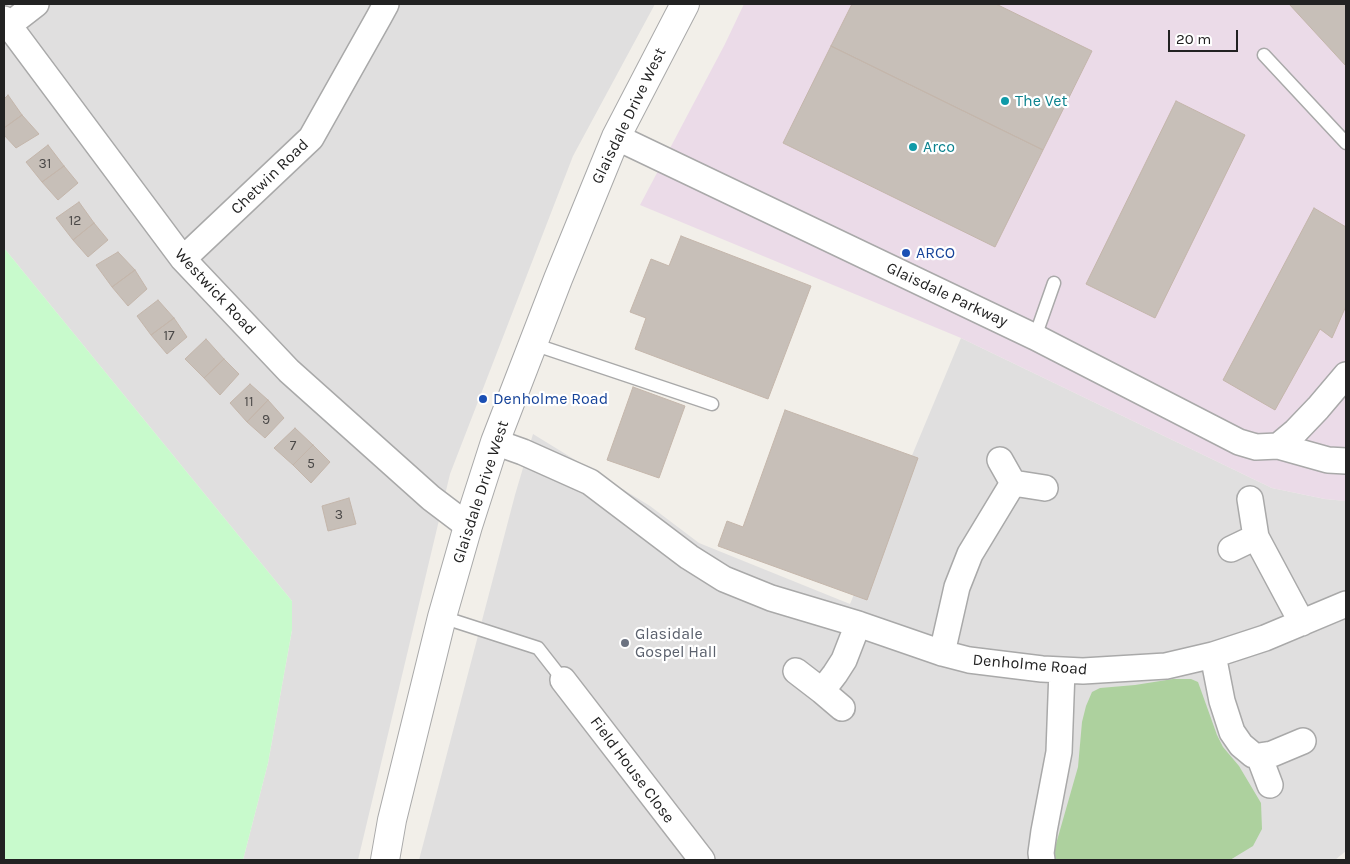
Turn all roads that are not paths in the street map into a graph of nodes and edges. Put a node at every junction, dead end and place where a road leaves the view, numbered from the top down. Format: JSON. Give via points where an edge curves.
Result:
{"nodes":[{"id":1,"x":36,"y":4,"type":"edge"},
{"id":2,"x":386,"y":4,"type":"edge"},
{"id":3,"x":684,"y":4,"type":"edge"},
{"id":4,"x":6,"y":22,"type":"edge"},
{"id":5,"x":1264,"y":55,"type":"dead end"},
{"id":6,"x":616,"y":137,"type":"junction"},
{"id":7,"x":1346,"y":143,"type":"edge"},
{"id":8,"x":183,"y":259,"type":"junction"},
{"id":9,"x":1054,"y":283,"type":"dead end"},
{"id":10,"x":1035,"y":337,"type":"junction"},
{"id":11,"x":533,"y":344,"type":"junction"},
{"id":12,"x":1346,"y":375,"type":"edge"},
{"id":13,"x":712,"y":404,"type":"dead end"},
{"id":14,"x":495,"y":442,"type":"junction"},
{"id":15,"x":1278,"y":446,"type":"junction"},
{"id":16,"x":1000,"y":460,"type":"dead end"},
{"id":17,"x":1346,"y":461,"type":"edge"},
{"id":18,"x":1013,"y":483,"type":"junction"},
{"id":19,"x":1045,"y":488,"type":"dead end"},
{"id":20,"x":1250,"y":499,"type":"dead end"},
{"id":21,"x":468,"y":526,"type":"junction"},
{"id":22,"x":1256,"y":537,"type":"junction"},
{"id":23,"x":1231,"y":549,"type":"dead end"},
{"id":24,"x":1346,"y":604,"type":"edge"},
{"id":25,"x":442,"y":617,"type":"junction"},
{"id":26,"x":1302,"y":623,"type":"junction"},
{"id":27,"x":858,"y":624,"type":"junction"},
{"id":28,"x":942,"y":652,"type":"junction"},
{"id":29,"x":1212,"y":655,"type":"junction"},
{"id":30,"x":796,"y":670,"type":"dead end"},
{"id":31,"x":1062,"y":670,"type":"junction"},
{"id":32,"x":563,"y":680,"type":"joint"},
{"id":33,"x":822,"y":691,"type":"junction"},
{"id":34,"x":842,"y":708,"type":"dead end"},
{"id":35,"x":1303,"y":741,"type":"dead end"},
{"id":36,"x":1258,"y":756,"type":"junction"},
{"id":37,"x":1270,"y":785,"type":"dead end"},
{"id":38,"x":697,"y":858,"type":"edge"},
{"id":39,"x":385,"y":860,"type":"edge"},
{"id":40,"x":1042,"y":860,"type":"edge"}],
"edges":[{"from":1,"to":4,"type":"street"},
{"from":2,"to":8,"type":"street","name":"Chetwin Road","via":[[310,138]]},
{"from":3,"to":6,"type":"street","name":"Glaisdale Drive West"},
{"from":4,"to":8,"type":"street","name":"Westwick Road"},
{"from":5,"to":7,"type":"lane"},
{"from":6,"to":10,"type":"street","name":"Glaisdale Parkway"},
{"from":6,"to":11,"type":"street","name":"Glaisdale Drive West"},
{"from":8,"to":21,"type":"street","name":"Westwick Road","via":[[289,371],[431,498]]},
{"from":9,"to":10,"type":"lane"},
{"from":10,"to":15,"type":"street","name":"Glaisdale Parkway","via":[[1239,442],[1256,447]]},
{"from":11,"to":13,"type":"lane"},
{"from":11,"to":14,"type":"street","name":"Glaisdale Drive West"},
{"from":12,"to":15,"type":"street","via":[[1296,431]]},
{"from":14,"to":21,"type":"street","name":"Glaisdale Drive West"},
{"from":14,"to":27,"type":"street","name":"Denholme Road","via":[[590,482],[689,557],[724,579],[771,598]]},
{"from":15,"to":17,"type":"street","name":"Glaisdale Parkway","via":[[1328,460]]},
{"from":16,"to":18,"type":"street"},
{"from":18,"to":19,"type":"street"},
{"from":18,"to":28,"type":"street","via":[[970,554],[957,587]]},
{"from":20,"to":22,"type":"street"},
{"from":21,"to":25,"type":"street","name":"Glaisdale Drive West"},
{"from":22,"to":23,"type":"street"},
{"from":22,"to":26,"type":"street"},
{"from":24,"to":26,"type":"street","name":"Denholme Road"},
{"from":25,"to":32,"type":"lane","via":[[538,648]]},
{"from":25,"to":39,"type":"street","name":"Glaisdale Drive West"},
{"from":26,"to":29,"type":"street","name":"Denholme Road"},
{"from":27,"to":28,"type":"street","name":"Denholme Road"},
{"from":27,"to":33,"type":"street","via":[[844,660]]},
{"from":28,"to":31,"type":"street","name":"Denholme Road","via":[[969,660]]},
{"from":29,"to":31,"type":"street","name":"Denholme Road","via":[[1166,666]]},
{"from":29,"to":36,"type":"street","via":[[1232,732],[1241,745]]},
{"from":30,"to":33,"type":"street"},
{"from":31,"to":40,"type":"street","via":[[1059,752],[1044,831]]},
{"from":32,"to":38,"type":"street","name":"Field House Close"},
{"from":33,"to":34,"type":"street"},
{"from":35,"to":36,"type":"street","via":[[1272,754]]},
{"from":36,"to":37,"type":"street"}]}
